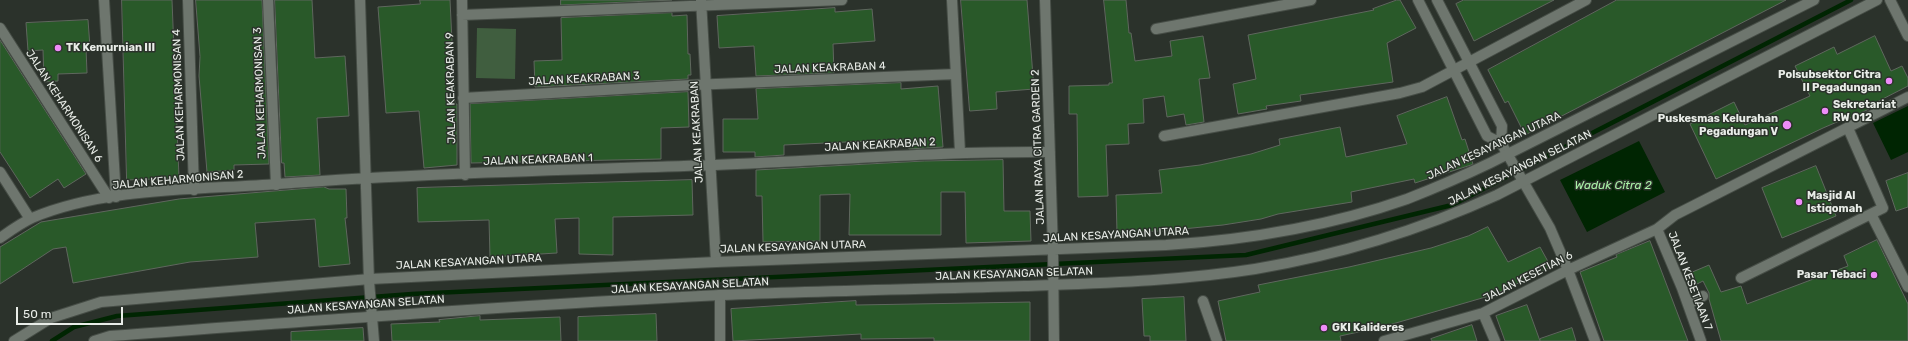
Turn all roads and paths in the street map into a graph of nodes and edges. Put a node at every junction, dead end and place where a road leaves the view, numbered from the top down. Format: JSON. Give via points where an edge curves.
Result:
{"nodes":[{"id":1,"x":104,"y":0,"type":"edge"},
{"id":2,"x":188,"y":0,"type":"edge"},
{"id":3,"x":268,"y":0,"type":"edge"},
{"id":4,"x":360,"y":0,"type":"edge"},
{"id":5,"x":462,"y":0,"type":"edge"},
{"id":6,"x":842,"y":0,"type":"edge"},
{"id":7,"x":952,"y":0,"type":"edge"},
{"id":8,"x":1045,"y":0,"type":"edge"},
{"id":9,"x":1311,"y":0,"type":"edge"},
{"id":10,"x":1418,"y":0,"type":"edge"},
{"id":11,"x":1437,"y":0,"type":"edge"},
{"id":12,"x":1586,"y":0,"type":"edge"},
{"id":13,"x":1814,"y":0,"type":"edge"},
{"id":14,"x":1877,"y":0,"type":"edge"},
{"id":15,"x":1890,"y":0,"type":"edge"},
{"id":16,"x":701,"y":2,"type":"edge"},
{"id":17,"x":462,"y":15,"type":"junction"},
{"id":18,"x":0,"y":28,"type":"edge"},
{"id":19,"x":1156,"y":29,"type":"dead end"},
{"id":20,"x":1908,"y":36,"type":"edge"},
{"id":21,"x":1469,"y":63,"type":"junction"},
{"id":22,"x":1453,"y":71,"type":"junction"},
{"id":23,"x":956,"y":74,"type":"junction"},
{"id":24,"x":706,"y":85,"type":"junction"},
{"id":25,"x":1908,"y":97,"type":"edge"},
{"id":26,"x":463,"y":98,"type":"junction"},
{"id":27,"x":1848,"y":128,"type":"junction"},
{"id":28,"x":1164,"y":136,"type":"dead end"},
{"id":29,"x":1502,"y":143,"type":"junction"},
{"id":30,"x":960,"y":152,"type":"junction"},
{"id":31,"x":1050,"y":152,"type":"junction"},
{"id":32,"x":1510,"y":156,"type":"junction"},
{"id":33,"x":711,"y":165,"type":"junction"},
{"id":34,"x":0,"y":172,"type":"edge"},
{"id":35,"x":465,"y":174,"type":"junction"},
{"id":36,"x":366,"y":177,"type":"junction"},
{"id":37,"x":1522,"y":178,"type":"junction"},
{"id":38,"x":276,"y":185,"type":"junction"},
{"id":39,"x":194,"y":190,"type":"junction"},
{"id":40,"x":112,"y":197,"type":"junction"},
{"id":41,"x":1871,"y":214,"type":"junction"},
{"id":42,"x":30,"y":219,"type":"junction"},
{"id":43,"x":1657,"y":229,"type":"junction"},
{"id":44,"x":0,"y":238,"type":"edge"},
{"id":45,"x":1053,"y":252,"type":"junction"},
{"id":46,"x":716,"y":262,"type":"junction"},
{"id":47,"x":1568,"y":270,"type":"junction"},
{"id":48,"x":1741,"y":278,"type":"dead end"},
{"id":49,"x":370,"y":280,"type":"junction"},
{"id":50,"x":1053,"y":284,"type":"junction"},
{"id":51,"x":1908,"y":287,"type":"edge"},
{"id":52,"x":720,"y":295,"type":"junction"},
{"id":53,"x":1703,"y":296,"type":"dead end"},
{"id":54,"x":1203,"y":300,"type":"dead end"},
{"id":55,"x":1688,"y":304,"type":"junction"},
{"id":56,"x":1483,"y":313,"type":"junction"},
{"id":57,"x":372,"y":316,"type":"junction"},
{"id":58,"x":1403,"y":339,"type":"edge"},
{"id":59,"x":14,"y":341,"type":"edge"},
{"id":60,"x":94,"y":341,"type":"edge"},
{"id":61,"x":374,"y":341,"type":"edge"},
{"id":62,"x":720,"y":341,"type":"edge"},
{"id":63,"x":1054,"y":341,"type":"edge"},
{"id":64,"x":1217,"y":341,"type":"edge"},
{"id":65,"x":1384,"y":341,"type":"edge"},
{"id":66,"x":1494,"y":341,"type":"edge"},
{"id":67,"x":1595,"y":341,"type":"edge"},
{"id":68,"x":1701,"y":341,"type":"edge"}],
"edges":[{"from":1,"to":40,"type":"street"},
{"from":2,"to":39,"type":"street","name":"JALAN KEHARMONISAN 4"},
{"from":3,"to":38,"type":"street","name":"JALAN KEHARMONISAN 3"},
{"from":4,"to":36,"type":"street"},
{"from":5,"to":17,"type":"street","name":"JALAN KEAKRABAN 9"},
{"from":6,"to":16,"type":"street"},
{"from":7,"to":23,"type":"street"},
{"from":8,"to":31,"type":"street","name":"JALAN RAYA CITRA GARDEN 2"},
{"from":9,"to":19,"type":"street"},
{"from":10,"to":22,"type":"street"},
{"from":11,"to":21,"type":"street"},
{"from":12,"to":21,"type":"street"},
{"from":13,"to":32,"type":"street","name":"JALAN KESAYANGAN UTARA"},
{"from":14,"to":37,"type":"street","name":"JALAN KESAYANGAN SELATAN"},
{"from":15,"to":20,"type":"street"},
{"from":16,"to":17,"type":"street"},
{"from":16,"to":24,"type":"street","name":"JALAN KEAKRABAN"},
{"from":17,"to":26,"type":"street","name":"JALAN KEAKRABAN 9"},
{"from":18,"to":40,"type":"street","name":"JALAN KEHARMONISAN 6"},
{"from":21,"to":22,"type":"street"},
{"from":21,"to":29,"type":"street","via":[[1502,126]]},
{"from":22,"to":28,"type":"street","via":[[1422,87],[1400,93]]},
{"from":22,"to":29,"type":"street","via":[[1487,136]]},
{"from":23,"to":24,"type":"street","name":"JALAN KEAKRABAN 4"},
{"from":23,"to":30,"type":"street"},
{"from":24,"to":26,"type":"street","name":"JALAN KEAKRABAN 3"},
{"from":24,"to":33,"type":"street","name":"JALAN KEAKRABAN"},
{"from":25,"to":27,"type":"street","name":"JALAN KESETIAN 6"},
{"from":26,"to":35,"type":"street","name":"JALAN KEAKRABAN 9"},
{"from":27,"to":41,"type":"street","via":[[1883,208]]},
{"from":27,"to":43,"type":"street","name":"JALAN KESETIAN 6","via":[[1675,215]]},
{"from":29,"to":32,"type":"street"},
{"from":30,"to":31,"type":"street","name":"JALAN KEAKRABAN 2"},
{"from":30,"to":33,"type":"street","name":"JALAN KEAKRABAN 2"},
{"from":31,"to":45,"type":"street","name":"JALAN RAYA CITRA GARDEN 2"},
{"from":32,"to":37,"type":"street"},
{"from":32,"to":45,"type":"street","name":"JALAN KESAYANGAN UTARA","via":[[1406,199],[1294,228],[1197,243]]},
{"from":33,"to":35,"type":"street","name":"JALAN KEAKRABAN 1"},
{"from":33,"to":46,"type":"street","name":"JALAN KEAKRABAN"},
{"from":34,"to":42,"type":"street"},
{"from":35,"to":36,"type":"street","name":"JALAN KEAKRABAN 1"},
{"from":36,"to":38,"type":"street","name":"JALAN KEHARMONISAN 2"},
{"from":36,"to":49,"type":"street"},
{"from":37,"to":47,"type":"street","via":[[1550,228]]},
{"from":37,"to":50,"type":"street","name":"JALAN KESAYANGAN SELATAN","via":[[1443,219],[1395,236],[1314,257],[1228,273]]},
{"from":38,"to":39,"type":"street","name":"JALAN KEHARMONISAN 2"},
{"from":39,"to":40,"type":"street","name":"JALAN KEHARMONISAN 2"},
{"from":40,"to":42,"type":"street","name":"JALAN KEHARMONISAN 2","via":[[75,204]]},
{"from":41,"to":48,"type":"street"},
{"from":41,"to":51,"type":"street"},
{"from":42,"to":44,"type":"street","name":"JALAN KEHARMONISAN 2"},
{"from":43,"to":47,"type":"street","name":"JALAN KESETIAN 6"},
{"from":43,"to":55,"type":"street","name":"JALAN KESETIAAN 7"},
{"from":45,"to":46,"type":"street","name":"JALAN KESAYANGAN UTARA"},
{"from":45,"to":50,"type":"street","name":"JALAN RAYA CITRA GARDEN 2"},
{"from":46,"to":49,"type":"street","name":"JALAN KESAYANGAN UTARA"},
{"from":47,"to":56,"type":"street","name":"JALAN KESETIAN 6"},
{"from":47,"to":67,"type":"street"},
{"from":49,"to":57,"type":"street"},
{"from":49,"to":59,"type":"street","name":"JALAN KESAYANGAN UTARA","via":[[101,302],[52,318]]},
{"from":50,"to":52,"type":"street","name":"JALAN KESAYANGAN SELATAN"},
{"from":50,"to":63,"type":"street","name":"JALAN RAYA CITRA GARDEN 2"},
{"from":52,"to":57,"type":"street","name":"JALAN KESAYANGAN SELATAN"},
{"from":52,"to":62,"type":"street"},
{"from":53,"to":55,"type":"street"},
{"from":54,"to":64,"type":"street"},
{"from":55,"to":68,"type":"street","name":"JALAN KESETIAAN 7"},
{"from":56,"to":58,"type":"street","name":"JALAN KESETIAN 6"},
{"from":56,"to":66,"type":"street"},
{"from":57,"to":60,"type":"street","name":"JALAN KESAYANGAN SELATAN","via":[[110,336]]},
{"from":57,"to":61,"type":"street"},
{"from":58,"to":65,"type":"street","name":"JALAN KESETIAN 6"}]}
